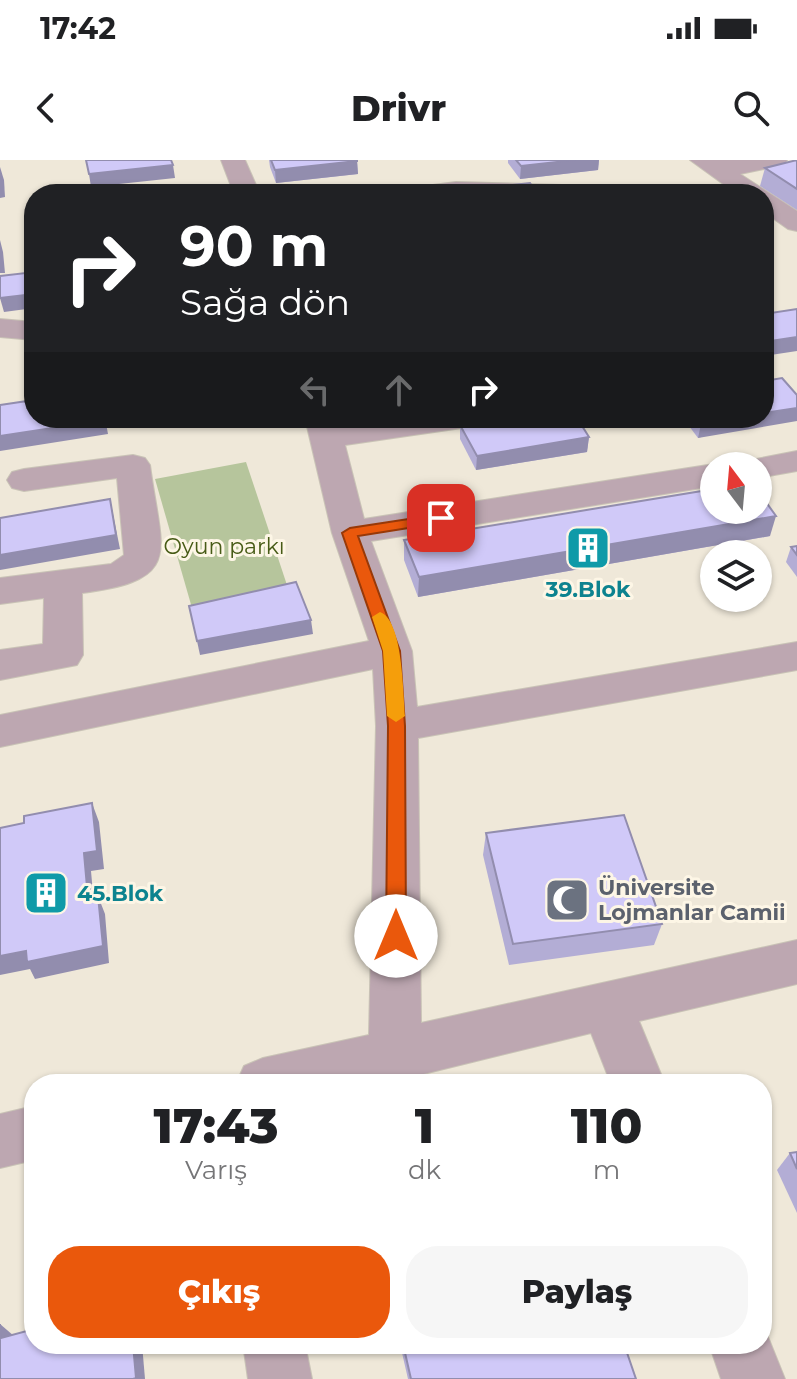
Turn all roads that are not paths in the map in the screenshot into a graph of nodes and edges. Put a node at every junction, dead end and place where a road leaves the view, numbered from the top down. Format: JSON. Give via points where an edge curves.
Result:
{"nodes":[{"id":1,"x":233,"y":160,"type":"edge"},
{"id":2,"x":775,"y":160,"type":"edge"},
{"id":3,"x":710,"y":165,"type":"edge"},
{"id":4,"x":243,"y":184,"type":"edge"},
{"id":5,"x":739,"y":184,"type":"edge"},
{"id":6,"x":774,"y":207,"type":"edge"},
{"id":7,"x":797,"y":223,"type":"edge"},
{"id":8,"x":0,"y":328,"type":"edge"},
{"id":9,"x":24,"y":342,"type":"edge"},
{"id":10,"x":323,"y":428,"type":"edge"},
{"id":11,"x":797,"y":461,"type":"edge"},
{"id":12,"x":772,"y":465,"type":"edge"},
{"id":13,"x":700,"y":477,"type":"edge"},
{"id":14,"x":24,"y":480,"type":"dead end"},
{"id":15,"x":350,"y":533,"type":"junction"},
{"id":16,"x":63,"y":583,"type":"junction"},
{"id":17,"x":0,"y":591,"type":"edge"},
{"id":18,"x":392,"y":651,"type":"junction"},
{"id":19,"x":797,"y":656,"type":"edge"},
{"id":20,"x":0,"y":665,"type":"edge"},
{"id":21,"x":397,"y":726,"type":"junction"},
{"id":22,"x":0,"y":731,"type":"edge"},
{"id":23,"x":797,"y":962,"type":"edge"},
{"id":24,"x":607,"y":1006,"type":"junction"},
{"id":25,"x":395,"y":1056,"type":"junction"},
{"id":26,"x":310,"y":1074,"type":"edge"},
{"id":27,"x":634,"y":1074,"type":"edge"},
{"id":28,"x":24,"y":1135,"type":"edge"},
{"id":29,"x":0,"y":1141,"type":"edge"},
{"id":30,"x":276,"y":1354,"type":"edge"},
{"id":31,"x":744,"y":1354,"type":"edge"},
{"id":32,"x":280,"y":1379,"type":"edge"},
{"id":33,"x":753,"y":1379,"type":"edge"}],
"edges":[{"from":1,"to":4,"type":"street"},
{"from":2,"to":3,"type":"street"},
{"from":3,"to":5,"type":"street"},
{"from":6,"to":7,"type":"street"},
{"from":8,"to":9,"type":"street"},
{"from":10,"to":15,"type":"street"},
{"from":11,"to":12,"type":"street"},
{"from":13,"to":15,"type":"street"},
{"from":14,"to":16,"type":"street","via":[[133,465],[141,562],[118,576]]},
{"from":15,"to":18,"type":"street"},
{"from":16,"to":17,"type":"street"},
{"from":16,"to":20,"type":"street","via":[[63,655]]},
{"from":18,"to":21,"type":"street"},
{"from":18,"to":22,"type":"street"},
{"from":19,"to":21,"type":"street"},
{"from":21,"to":25,"type":"street"},
{"from":23,"to":24,"type":"street"},
{"from":24,"to":25,"type":"street"},
{"from":24,"to":27,"type":"street"},
{"from":25,"to":26,"type":"street"},
{"from":28,"to":29,"type":"street"},
{"from":30,"to":32,"type":"street"},
{"from":31,"to":33,"type":"street"}]}
